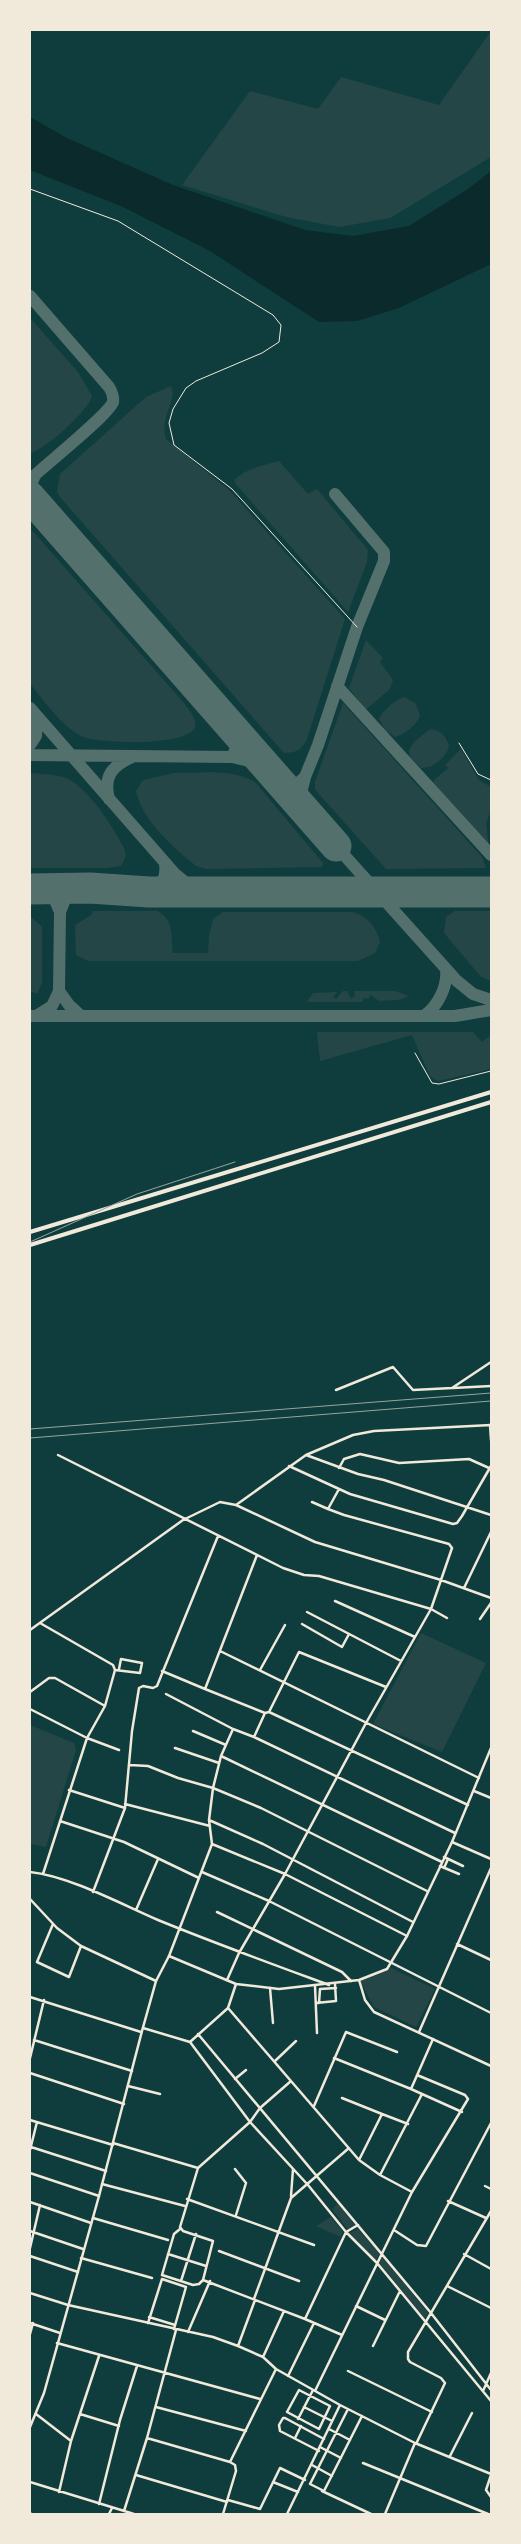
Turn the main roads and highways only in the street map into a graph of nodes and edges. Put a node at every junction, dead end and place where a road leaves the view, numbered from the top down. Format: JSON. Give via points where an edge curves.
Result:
{"nodes":[{"id":1,"x":491,"y":1092,"type":"edge"},
{"id":2,"x":491,"y":1102,"type":"edge"},
{"id":3,"x":30,"y":1232,"type":"edge"},
{"id":4,"x":30,"y":1245,"type":"edge"}],
"edges":[{"from":1,"to":3,"type":"main road"},
{"from":2,"to":4,"type":"main road"}]}
